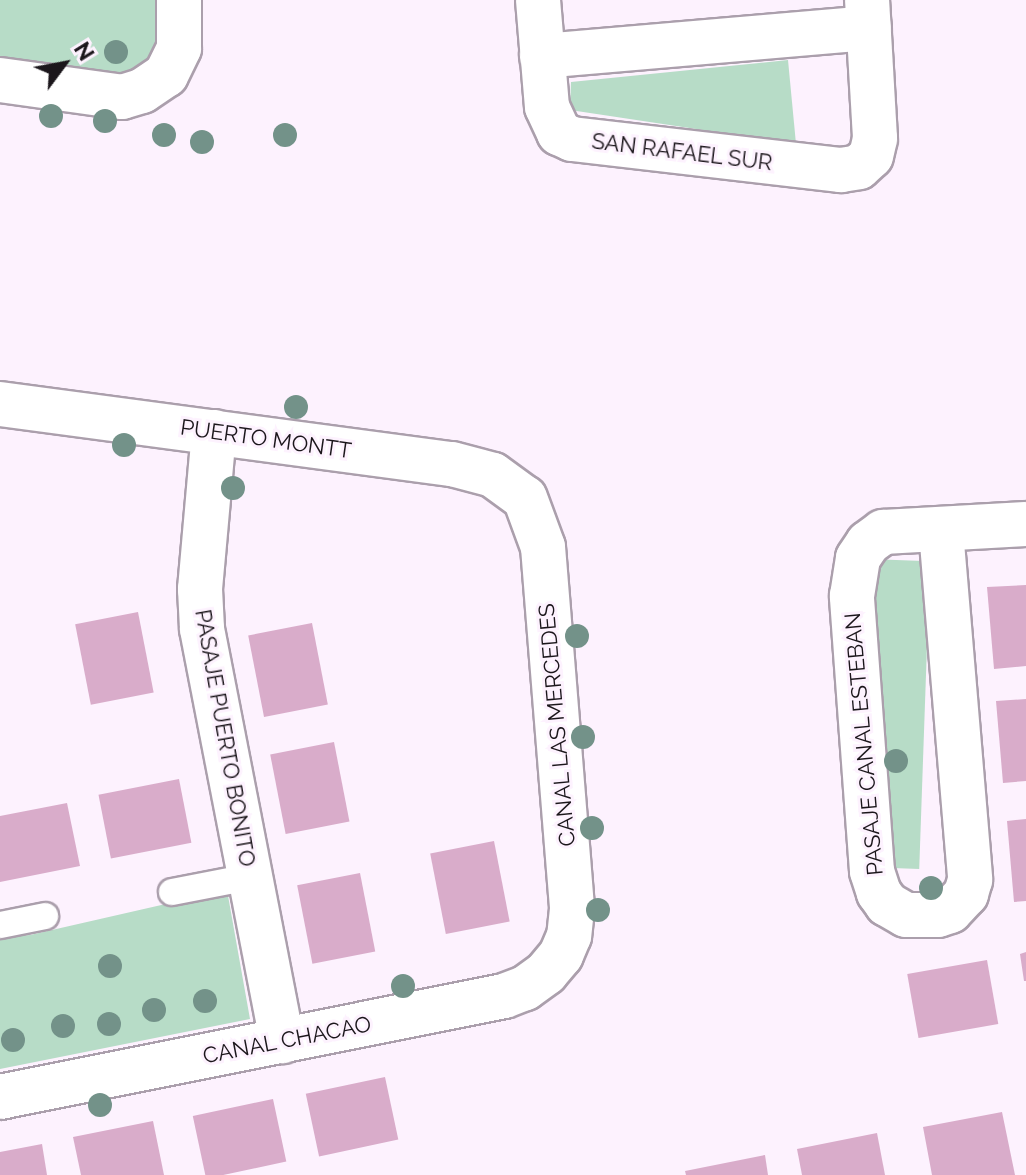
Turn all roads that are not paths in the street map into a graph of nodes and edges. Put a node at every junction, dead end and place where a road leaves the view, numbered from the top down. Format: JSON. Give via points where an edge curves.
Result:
{"nodes":[{"id":1,"x":179,"y":0,"type":"edge"},
{"id":2,"x":538,"y":0,"type":"edge"},
{"id":3,"x":868,"y":14,"type":"edge"},
{"id":4,"x":542,"y":56,"type":"junction"},
{"id":5,"x":0,"y":80,"type":"edge"},
{"id":6,"x":0,"y":404,"type":"edge"},
{"id":7,"x":214,"y":432,"type":"junction"},
{"id":8,"x":525,"y":498,"type":"joint"},
{"id":9,"x":1026,"y":524,"type":"edge"},
{"id":10,"x":941,"y":531,"type":"junction"},
{"id":11,"x":250,"y":877,"type":"junction"},
{"id":12,"x":172,"y":892,"type":"dead end"},
{"id":13,"x":45,"y":916,"type":"dead end"},
{"id":14,"x":0,"y":925,"type":"edge"},
{"id":15,"x":561,"y":955,"type":"joint"},
{"id":16,"x":282,"y":1041,"type":"junction"},
{"id":17,"x":0,"y":1097,"type":"edge"}],
"edges":[{"from":1,"to":5,"type":"street","via":[[179,48],[166,75],[142,91],[122,97]]},
{"from":2,"to":4,"type":"street","name":"SAN RAFAEL SUR"},
{"from":3,"to":4,"type":"street"},
{"from":3,"to":4,"type":"street","name":"SAN RAFAEL SUR","via":[[875,138],[871,156],[859,167],[841,170],[572,139],[559,133],[552,121]]},
{"from":6,"to":7,"type":"street","name":"PUERTO MONTT"},
{"from":7,"to":8,"type":"street","name":"PUERTO MONTT","via":[[452,464],[493,475]]},
{"from":7,"to":11,"type":"street","name":"PASAJE PUERTO BONITO","via":[[200,589],[202,629]]},
{"from":8,"to":15,"type":"street","name":"CANAL LAS MERCEDES","via":[[544,563],[572,909]]},
{"from":9,"to":10,"type":"street","name":"PASAJE CANAL ESTEBAN"},
{"from":10,"to":10,"type":"street","name":"PASAJE CANAL ESTEBAN","via":[[883,532],[868,543],[852,577],[872,871],[879,893],[906,915],[938,915],[959,904],[970,880]]},
{"from":11,"to":12,"type":"lane"},
{"from":11,"to":16,"type":"street","name":"PASAJE PUERTO BONITO"},
{"from":13,"to":14,"type":"lane"},
{"from":15,"to":16,"type":"street","name":"CANAL CHACAO","via":[[546,973],[504,996]]},
{"from":16,"to":17,"type":"street","name":"CANAL CHACAO"}]}
